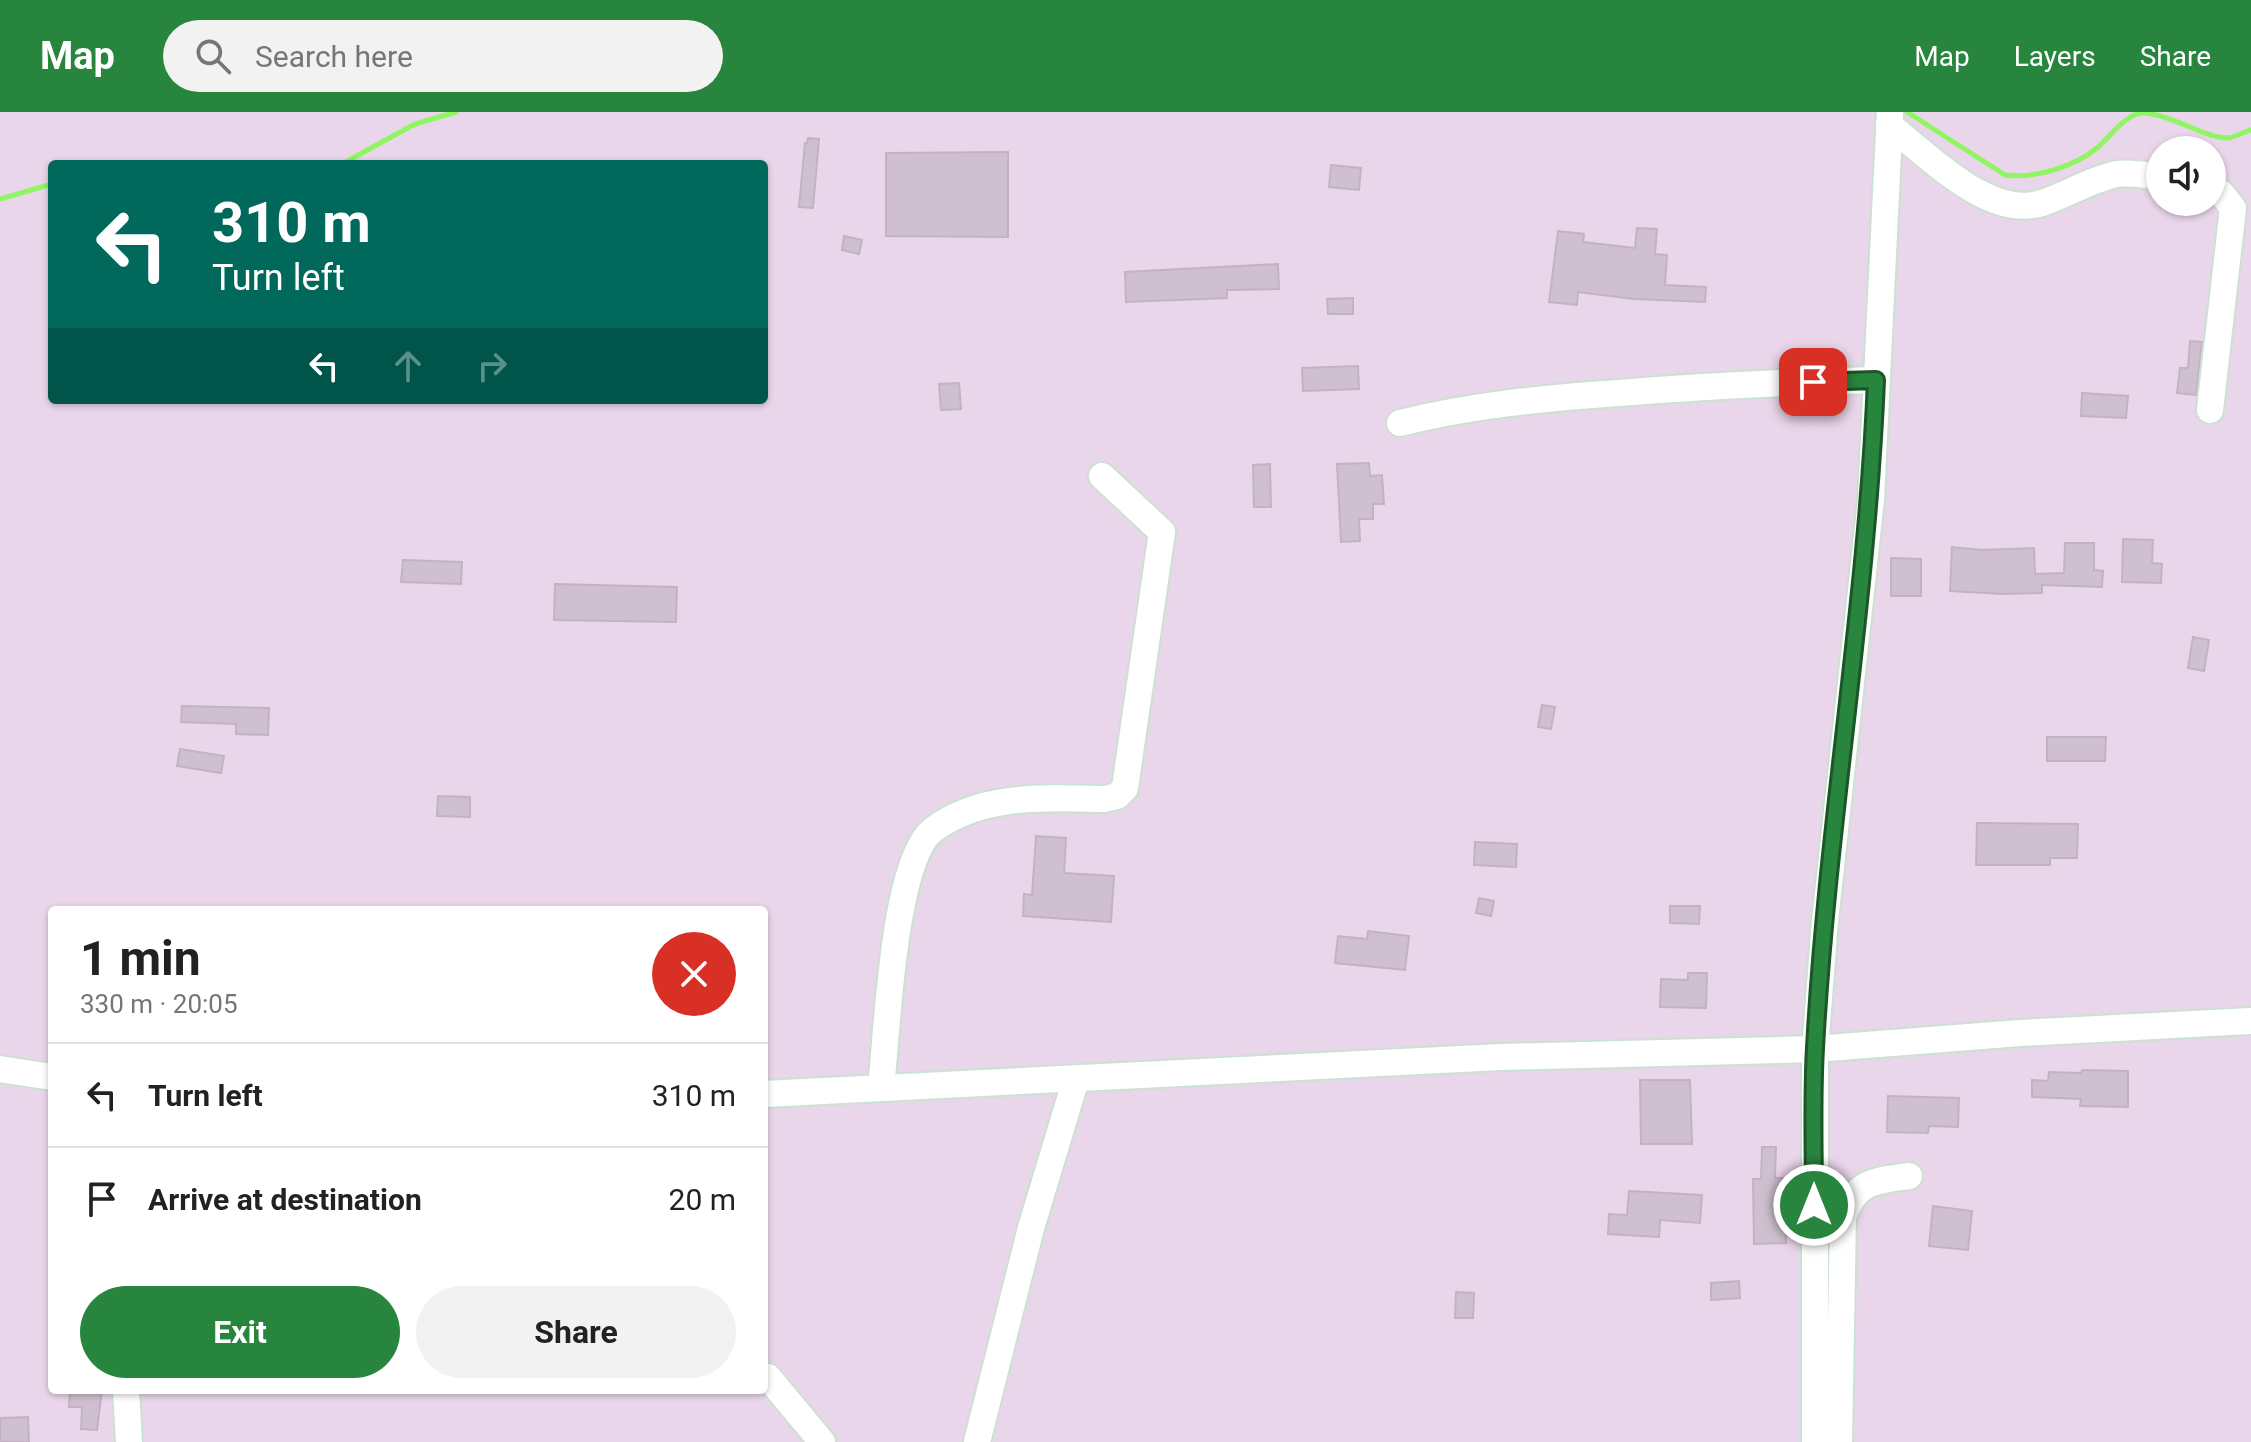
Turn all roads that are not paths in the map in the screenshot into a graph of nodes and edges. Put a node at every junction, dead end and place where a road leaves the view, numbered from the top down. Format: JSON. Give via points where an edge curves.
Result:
{"nodes":[{"id":1,"x":1890,"y":119,"type":"edge"},
{"id":2,"x":2146,"y":176,"type":"edge"},
{"id":3,"x":2226,"y":199,"type":"edge"},
{"id":4,"x":1876,"y":380,"type":"junction"},
{"id":5,"x":2210,"y":410,"type":"dead end"},
{"id":6,"x":1400,"y":423,"type":"dead end"},
{"id":7,"x":1102,"y":476,"type":"dead end"},
{"id":8,"x":2251,"y":1021,"type":"edge"},
{"id":9,"x":1815,"y":1049,"type":"junction"},
{"id":10,"x":0,"y":1069,"type":"edge"},
{"id":11,"x":48,"y":1076,"type":"edge"},
{"id":12,"x":1076,"y":1079,"type":"junction"},
{"id":13,"x":881,"y":1088,"type":"junction"},
{"id":14,"x":768,"y":1094,"type":"edge"},
{"id":15,"x":1909,"y":1176,"type":"dead end"},
{"id":16,"x":768,"y":1377,"type":"dead end"},
{"id":17,"x":126,"y":1394,"type":"edge"},
{"id":18,"x":129,"y":1442,"type":"edge"},
{"id":19,"x":822,"y":1442,"type":"edge"},
{"id":20,"x":977,"y":1442,"type":"edge"},
{"id":21,"x":1815,"y":1442,"type":"edge"},
{"id":22,"x":1839,"y":1442,"type":"edge"}],
"edges":[{"from":1,"to":2,"type":"street","via":[[1974,192],[1994,201],[2039,204],[2116,174]]},
{"from":1,"to":4,"type":"street"},
{"from":3,"to":5,"type":"street","via":[[2233,208]]},
{"from":4,"to":6,"type":"street","via":[[1540,399]]},
{"from":4,"to":9,"type":"street","via":[[1871,499]]},
{"from":7,"to":13,"type":"street","via":[[1162,532],[1125,788],[1105,799],[1008,800],[931,830],[917,849],[898,924]]},
{"from":8,"to":9,"type":"street"},
{"from":9,"to":12,"type":"street","via":[[1501,1057]]},
{"from":9,"to":21,"type":"street"},
{"from":10,"to":11,"type":"street"},
{"from":12,"to":13,"type":"street"},
{"from":12,"to":20,"type":"street","via":[[1027,1243]]},
{"from":13,"to":14,"type":"street"},
{"from":15,"to":22,"type":"street","via":[[1861,1188],[1849,1199],[1843,1217]]},
{"from":16,"to":19,"type":"street"},
{"from":17,"to":18,"type":"street"}]}
